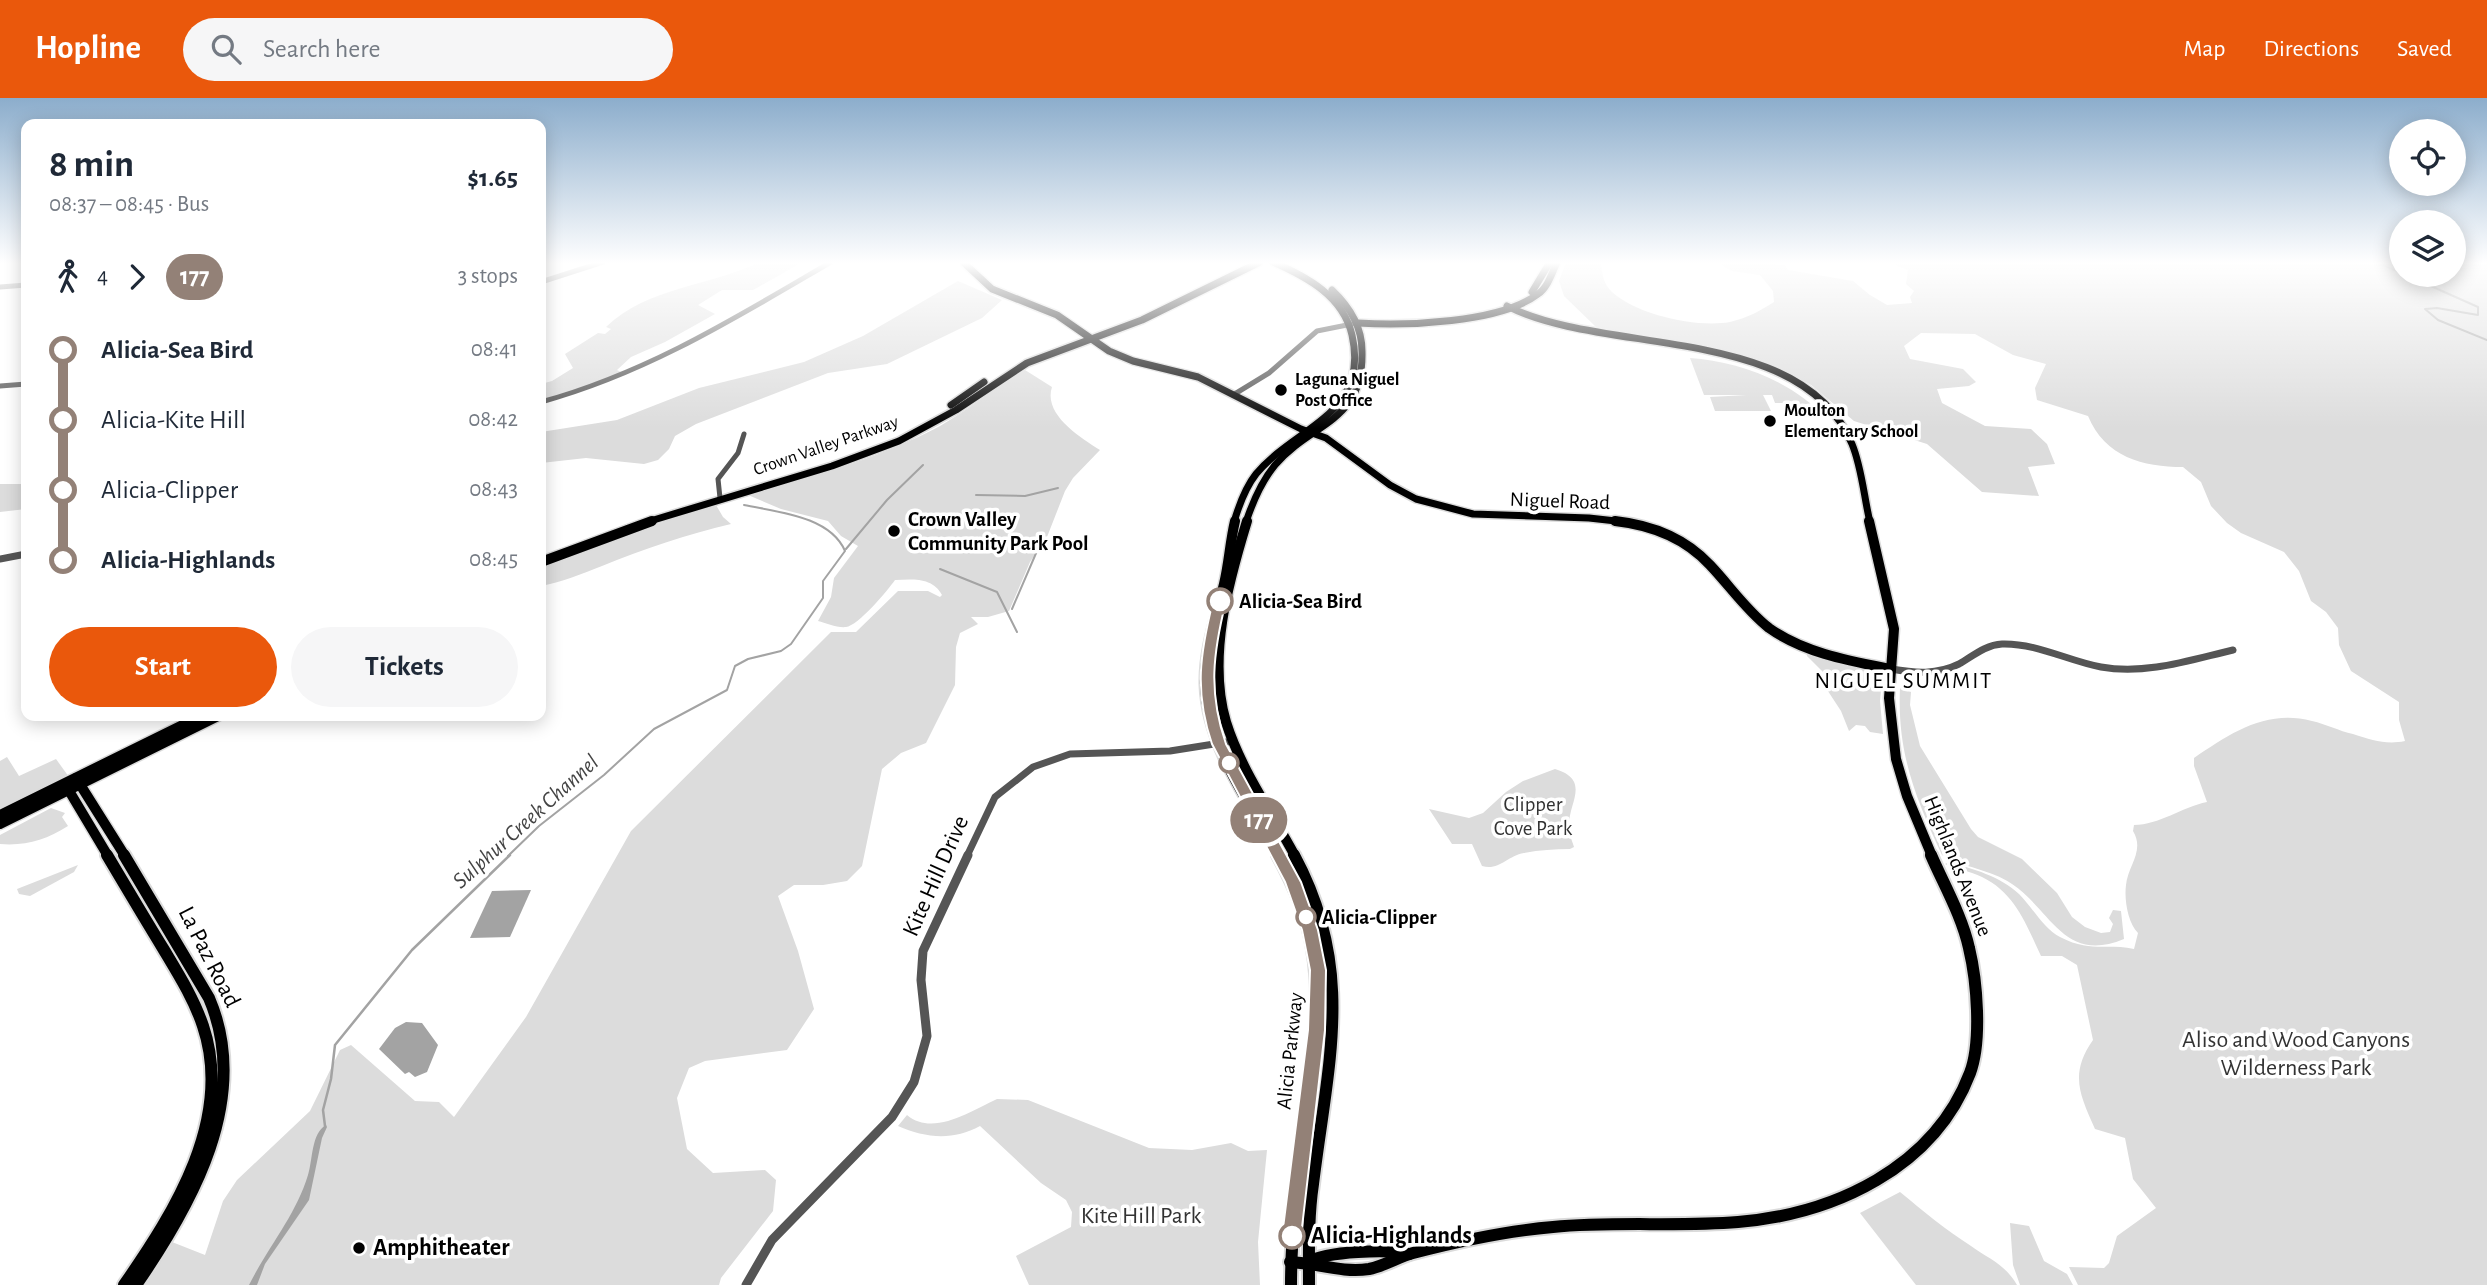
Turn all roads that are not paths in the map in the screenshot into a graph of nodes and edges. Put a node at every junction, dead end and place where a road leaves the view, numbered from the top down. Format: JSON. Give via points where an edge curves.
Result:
{"nodes":[{"id":1,"x":734,"y":317,"type":"edge"},
{"id":2,"x":1061,"y":317,"type":"edge"},
{"id":3,"x":1135,"y":317,"type":"edge"},
{"id":4,"x":1349,"y":317,"type":"edge"},
{"id":5,"x":1427,"y":317,"type":"edge"},
{"id":6,"x":1540,"y":317,"type":"edge"},
{"id":7,"x":1354,"y":324,"type":"junction"},
{"id":8,"x":1091,"y":336,"type":"junction"},
{"id":9,"x":1354,"y":362,"type":"junction"},
{"id":10,"x":1173,"y":366,"type":"junction"},
{"id":11,"x":1160,"y":367,"type":"junction"},
{"id":12,"x":1364,"y":370,"type":"junction"},
{"id":13,"x":1183,"y":372,"type":"junction"},
{"id":14,"x":1354,"y":374,"type":"junction"},
{"id":15,"x":21,"y":384,"type":"edge"},
{"id":16,"x":0,"y":386,"type":"edge"},
{"id":17,"x":1236,"y":394,"type":"junction"},
{"id":18,"x":546,"y":401,"type":"edge"},
{"id":19,"x":1313,"y":432,"type":"junction"},
{"id":20,"x":744,"y":434,"type":"dead end"},
{"id":21,"x":719,"y":495,"type":"junction"},
{"id":22,"x":546,"y":553,"type":"edge"},
{"id":23,"x":21,"y":555,"type":"edge"},
{"id":24,"x":0,"y":559,"type":"edge"},
{"id":25,"x":546,"y":560,"type":"edge"},
{"id":26,"x":1225,"y":579,"type":"junction"},
{"id":27,"x":1228,"y":609,"type":"junction"},
{"id":28,"x":1211,"y":635,"type":"junction"},
{"id":29,"x":2233,"y":650,"type":"dead end"},
{"id":30,"x":1891,"y":669,"type":"junction"},
{"id":31,"x":192,"y":721,"type":"edge"},
{"id":32,"x":207,"y":721,"type":"edge"},
{"id":33,"x":1233,"y":741,"type":"junction"},
{"id":34,"x":1219,"y":744,"type":"junction"},
{"id":35,"x":78,"y":782,"type":"junction"},
{"id":36,"x":66,"y":787,"type":"junction"},
{"id":37,"x":1253,"y":809,"type":"junction"},
{"id":38,"x":1272,"y":815,"type":"junction"},
{"id":39,"x":0,"y":816,"type":"edge"},
{"id":40,"x":0,"y":824,"type":"edge"},
{"id":41,"x":1263,"y":826,"type":"junction"},
{"id":42,"x":1310,"y":930,"type":"junction"},
{"id":43,"x":1325,"y":936,"type":"junction"},
{"id":44,"x":1315,"y":952,"type":"junction"},
{"id":45,"x":208,"y":1138,"type":"junction"},
{"id":46,"x":1290,"y":1262,"type":"junction"},
{"id":47,"x":1308,"y":1262,"type":"junction"},
{"id":48,"x":124,"y":1285,"type":"edge"},
{"id":49,"x":136,"y":1285,"type":"edge"},
{"id":50,"x":746,"y":1285,"type":"edge"},
{"id":51,"x":1291,"y":1285,"type":"edge"},
{"id":52,"x":1309,"y":1285,"type":"edge"}],
"edges":[{"from":1,"to":18,"type":"street","via":[[648,366]]},
{"from":2,"to":8,"type":"main road","name":"Niguel Road"},
{"from":3,"to":8,"type":"main road","name":"Crown Valley Parkway"},
{"from":4,"to":7,"type":"main road","name":"Alicia Parkway"},
{"from":5,"to":7,"type":"main road"},
{"from":6,"to":30,"type":"main road","name":"Highlands Avenue","via":[[1742,359],[1808,389],[1831,409],[1852,444],[1890,604],[1894,629]]},
{"from":7,"to":9,"type":"main road","name":"Alicia Parkway"},
{"from":7,"to":12,"type":"main road","name":"Alicia Parkway"},
{"from":7,"to":17,"type":"street","via":[[1312,332],[1280,365]]},
{"from":8,"to":10,"type":"main road","name":"Niguel Road","via":[[1129,355]]},
{"from":8,"to":11,"type":"main road","name":"Niguel Road","via":[[1123,357]]},
{"from":8,"to":21,"type":"main road","name":"Crown Valley Parkway","via":[[1045,349],[999,372],[894,437]]},
{"from":9,"to":12,"type":"main road"},
{"from":9,"to":14,"type":"main road","name":"Alicia Parkway"},
{"from":10,"to":11,"type":"main road"},
{"from":10,"to":13,"type":"main road"},
{"from":10,"to":17,"type":"main road","name":"Niguel Road","via":[[1210,377]]},
{"from":11,"to":13,"type":"main road","name":"Niguel Road"},
{"from":12,"to":14,"type":"main road"},
{"from":12,"to":19,"type":"main road","name":"Alicia Parkway","via":[[1349,405]]},
{"from":13,"to":17,"type":"main road","name":"Niguel Road"},
{"from":14,"to":19,"type":"main road","name":"Alicia Parkway","via":[[1340,402]]},
{"from":15,"to":16,"type":"street"},
{"from":17,"to":19,"type":"main road","name":"Niguel Road"},
{"from":19,"to":26,"type":"main road","name":"Alicia Parkway","via":[[1280,449],[1246,490],[1236,517]]},
{"from":19,"to":27,"type":"main road","name":"Alicia Parkway","via":[[1268,473],[1257,492]]},
{"from":19,"to":30,"type":"main road","name":"Niguel Road","via":[[1393,487],[1447,509],[1493,516],[1610,519],[1668,535],[1705,558],[1757,618],[1782,635],[1806,647]]},
{"from":20,"to":21,"type":"street","via":[[741,453],[717,477]]},
{"from":21,"to":22,"type":"main road","name":"Crown Valley Parkway","via":[[649,514]]},
{"from":21,"to":25,"type":"main road","name":"Crown Valley Parkway"},
{"from":23,"to":24,"type":"street"},
{"from":26,"to":27,"type":"main road"},
{"from":26,"to":28,"type":"main road","name":"Alicia Parkway"},
{"from":27,"to":28,"type":"main road"},
{"from":27,"to":33,"type":"main road","name":"Alicia Parkway","via":[[1220,640],[1218,688]]},
{"from":28,"to":34,"type":"main road","name":"Alicia Parkway","via":[[1205,677]]},
{"from":29,"to":30,"type":"street","name":"Niguel Road","via":[[2120,669],[2001,644],[1983,647],[1954,667],[1933,673]]},
{"from":30,"to":47,"type":"main road","name":"Highlands Avenue","via":[[1889,698],[1896,759],[1969,946],[1977,998],[1977,1046],[1971,1072],[1958,1100],[1916,1154],[1852,1195],[1800,1213],[1739,1222],[1554,1227],[1491,1236],[1360,1268],[1337,1270]]},
{"from":31,"to":35,"type":"main road"},
{"from":32,"to":35,"type":"main road"},
{"from":33,"to":34,"type":"street","name":"Kite Hill Drive"},
{"from":33,"to":38,"type":"main road","name":"Alicia Parkway"},
{"from":34,"to":37,"type":"main road","name":"Alicia Parkway"},
{"from":34,"to":50,"type":"street","name":"Kite Hill Drive","via":[[1170,751],[1070,754],[1033,767],[995,797],[923,951],[927,1036],[914,1082],[892,1117],[772,1240]]},
{"from":35,"to":36,"type":"main road"},
{"from":35,"to":45,"type":"main road","name":"La Paz Road","via":[[158,905],[212,1002],[224,1054],[221,1101]]},
{"from":36,"to":39,"type":"main road"},
{"from":36,"to":40,"type":"main road"},
{"from":36,"to":45,"type":"main road","name":"La Paz Road","via":[[200,1013],[211,1056]]},
{"from":37,"to":38,"type":"main road"},
{"from":37,"to":41,"type":"main road","name":"Alicia Parkway"},
{"from":38,"to":41,"type":"main road"},
{"from":38,"to":43,"type":"main road","name":"Alicia Parkway","via":[[1306,879]]},
{"from":41,"to":42,"type":"main road","name":"Alicia Parkway","via":[[1293,882]]},
{"from":42,"to":43,"type":"main road","via":[[1317,929]]},
{"from":42,"to":44,"type":"main road","name":"Alicia Parkway"},
{"from":43,"to":44,"type":"main road","via":[[1322,951]]},
{"from":43,"to":47,"type":"main road","name":"Alicia Parkway","via":[[1334,1006]]},
{"from":44,"to":46,"type":"main road","name":"Alicia Parkway","via":[[1319,1006]]},
{"from":45,"to":48,"type":"main road","name":"La Paz Road","via":[[167,1218]]},
{"from":45,"to":49,"type":"main road","name":"La Paz Road","via":[[184,1208]]},
{"from":46,"to":47,"type":"main road","name":"Highlands Avenue"},
{"from":46,"to":51,"type":"main road","name":"Alicia Parkway"},
{"from":47,"to":52,"type":"main road","name":"Alicia Parkway"}]}
